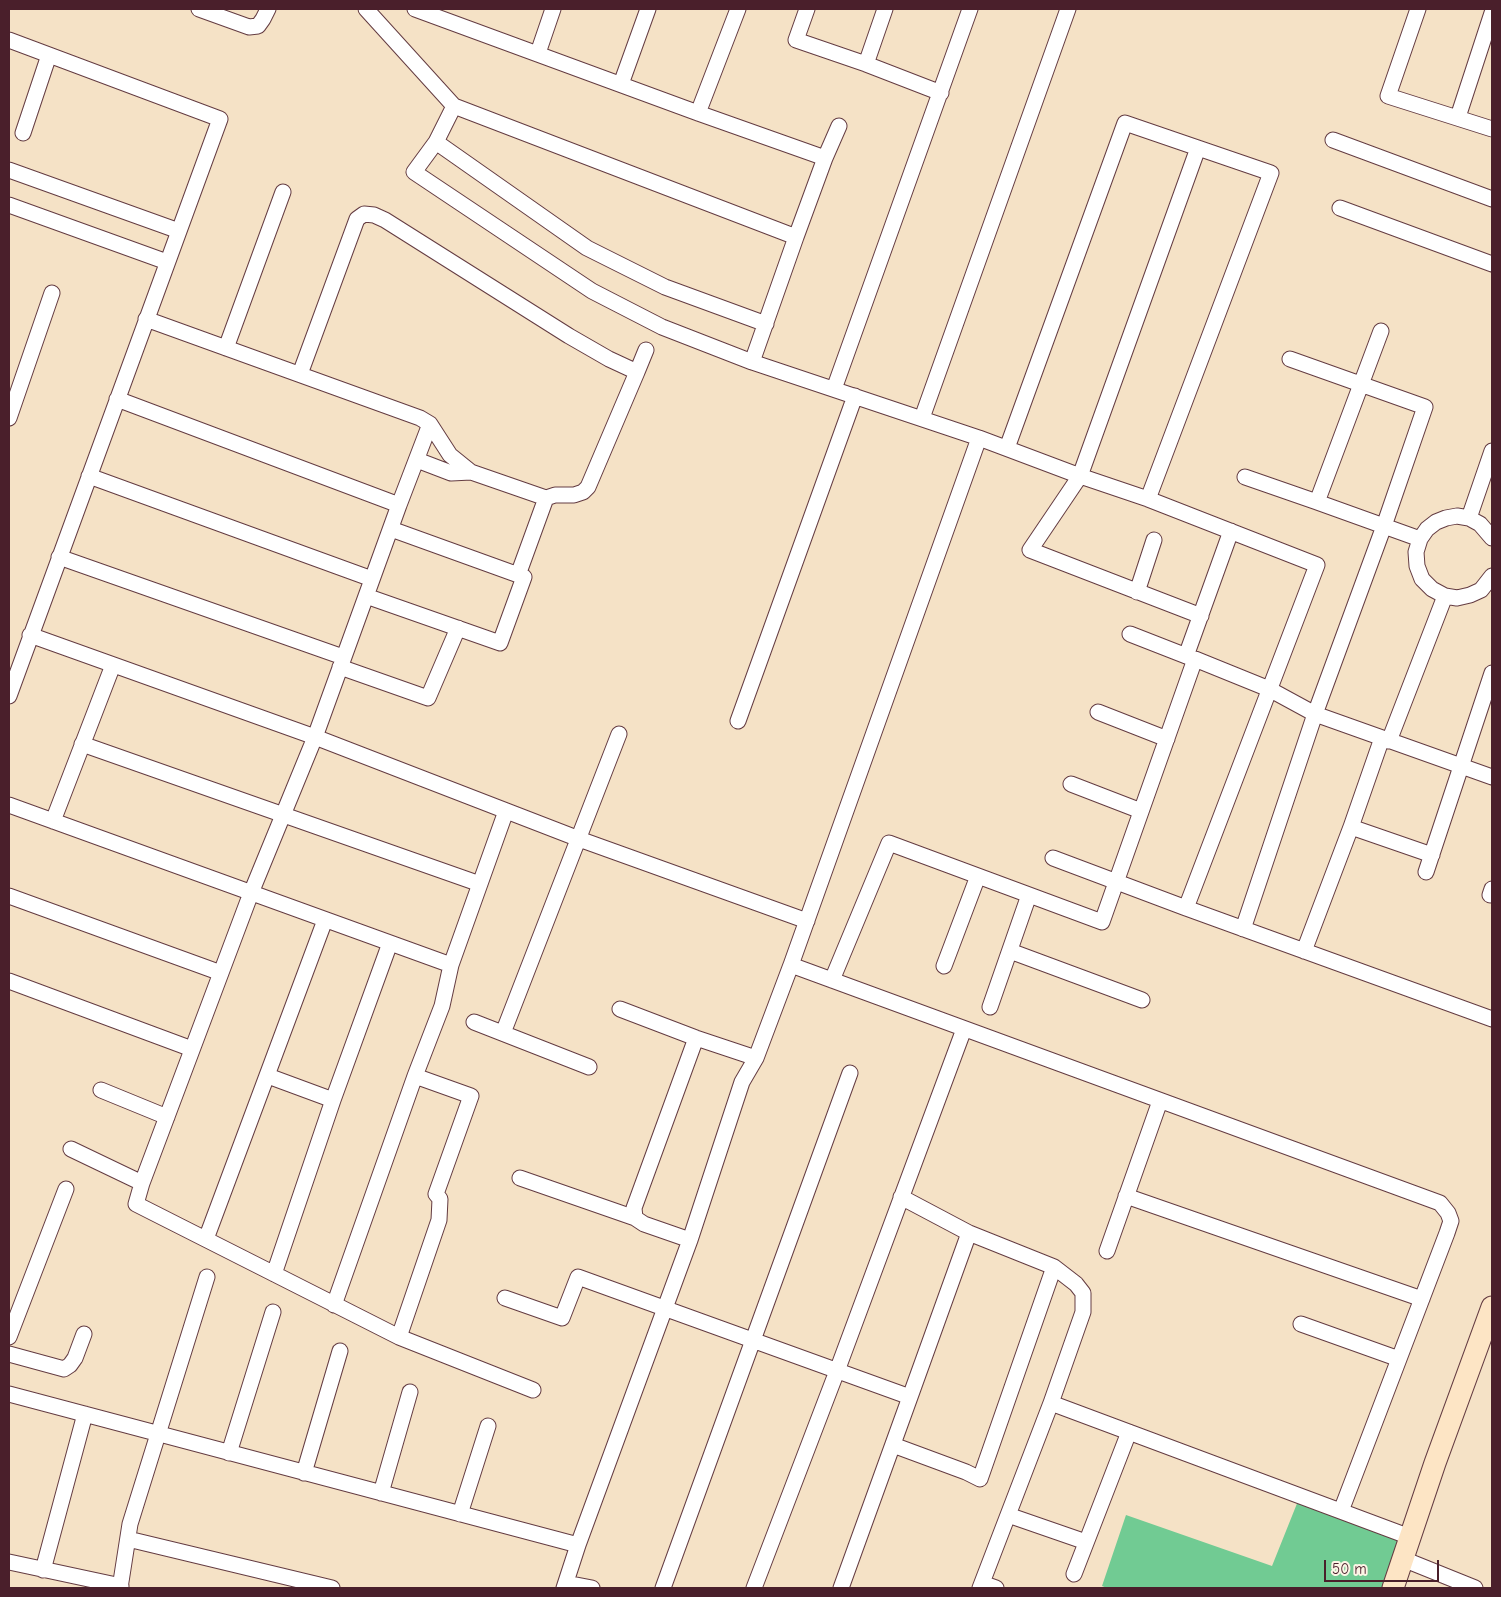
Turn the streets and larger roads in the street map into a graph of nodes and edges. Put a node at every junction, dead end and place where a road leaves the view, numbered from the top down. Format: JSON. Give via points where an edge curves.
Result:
{"nodes":[{"id":1,"x":200,"y":9,"type":"edge"},
{"id":2,"x":268,"y":9,"type":"edge"},
{"id":3,"x":368,"y":9,"type":"edge"},
{"id":4,"x":415,"y":9,"type":"edge"},
{"id":5,"x":553,"y":9,"type":"edge"},
{"id":6,"x":648,"y":9,"type":"edge"},
{"id":7,"x":738,"y":9,"type":"edge"},
{"id":8,"x":886,"y":9,"type":"edge"},
{"id":9,"x":970,"y":9,"type":"edge"},
{"id":10,"x":1068,"y":9,"type":"edge"},
{"id":11,"x":1418,"y":9,"type":"edge"},
{"id":12,"x":803,"y":10,"type":"edge"},
{"id":13,"x":1492,"y":13,"type":"edge"},
{"id":14,"x":9,"y":40,"type":"edge"},
{"id":15,"x":538,"y":53,"type":"junction"},
{"id":16,"x":49,"y":55,"type":"junction"},
{"id":17,"x":866,"y":64,"type":"junction"},
{"id":18,"x":621,"y":84,"type":"junction"},
{"id":19,"x":941,"y":93,"type":"junction"},
{"id":20,"x":454,"y":106,"type":"junction"},
{"id":21,"x":698,"y":113,"type":"junction"},
{"id":22,"x":1458,"y":117,"type":"junction"},
{"id":23,"x":839,"y":126,"type":"dead end"},
{"id":24,"x":1492,"y":129,"type":"edge"},
{"id":25,"x":23,"y":133,"type":"dead end"},
{"id":26,"x":1333,"y":140,"type":"dead end"},
{"id":27,"x":436,"y":142,"type":"junction"},
{"id":28,"x":1198,"y":148,"type":"junction"},
{"id":29,"x":825,"y":158,"type":"junction"},
{"id":30,"x":9,"y":170,"type":"edge"},
{"id":31,"x":283,"y":192,"type":"dead end"},
{"id":32,"x":1492,"y":199,"type":"edge"},
{"id":33,"x":9,"y":205,"type":"edge"},
{"id":34,"x":1340,"y":208,"type":"dead end"},
{"id":35,"x":179,"y":231,"type":"junction"},
{"id":36,"x":796,"y":237,"type":"junction"},
{"id":37,"x":167,"y":262,"type":"junction"},
{"id":38,"x":1492,"y":264,"type":"edge"},
{"id":39,"x":52,"y":293,"type":"dead end"},
{"id":40,"x":146,"y":319,"type":"junction"},
{"id":41,"x":766,"y":324,"type":"junction"},
{"id":42,"x":1381,"y":330,"type":"dead end"},
{"id":43,"x":226,"y":348,"type":"junction"},
{"id":44,"x":646,"y":350,"type":"dead end"},
{"id":45,"x":1290,"y":359,"type":"dead end"},
{"id":46,"x":752,"y":362,"type":"junction"},
{"id":47,"x":636,"y":372,"type":"junction"},
{"id":48,"x":300,"y":374,"type":"junction"},
{"id":49,"x":1361,"y":384,"type":"junction"},
{"id":50,"x":834,"y":388,"type":"junction"},
{"id":51,"x":855,"y":396,"type":"junction"},
{"id":52,"x":117,"y":399,"type":"junction"},
{"id":53,"x":9,"y":418,"type":"edge"},
{"id":54,"x":922,"y":418,"type":"junction"},
{"id":55,"x":430,"y":424,"type":"junction"},
{"id":56,"x":979,"y":438,"type":"junction"},
{"id":57,"x":1008,"y":448,"type":"junction"},
{"id":58,"x":1492,"y":451,"type":"edge"},
{"id":59,"x":417,"y":460,"type":"junction"},
{"id":60,"x":471,"y":472,"type":"junction"},
{"id":61,"x":89,"y":476,"type":"junction"},
{"id":62,"x":1080,"y":476,"type":"junction"},
{"id":63,"x":1245,"y":477,"type":"dead end"},
{"id":64,"x":546,"y":498,"type":"junction"},
{"id":65,"x":1148,"y":498,"type":"junction"},
{"id":66,"x":1317,"y":502,"type":"junction"},
{"id":67,"x":400,"y":505,"type":"junction"},
{"id":68,"x":1469,"y":518,"type":"junction"},
{"id":69,"x":1384,"y":526,"type":"junction"},
{"id":70,"x":391,"y":529,"type":"junction"},
{"id":71,"x":1231,"y":531,"type":"junction"},
{"id":72,"x":1420,"y":538,"type":"junction"},
{"id":73,"x":1492,"y":538,"type":"edge"},
{"id":74,"x":1154,"y":540,"type":"dead end"},
{"id":75,"x":59,"y":558,"type":"junction"},
{"id":76,"x":518,"y":575,"type":"junction"},
{"id":77,"x":1492,"y":576,"type":"edge"},
{"id":78,"x":372,"y":579,"type":"junction"},
{"id":79,"x":1137,"y":592,"type":"junction"},
{"id":80,"x":366,"y":596,"type":"junction"},
{"id":81,"x":1445,"y":596,"type":"junction"},
{"id":82,"x":1200,"y":616,"type":"junction"},
{"id":83,"x":458,"y":628,"type":"junction"},
{"id":84,"x":1130,"y":634,"type":"dead end"},
{"id":85,"x":30,"y":635,"type":"junction"},
{"id":86,"x":1190,"y":658,"type":"junction"},
{"id":87,"x":341,"y":662,"type":"junction"},
{"id":88,"x":113,"y":665,"type":"junction"},
{"id":89,"x":1492,"y":674,"type":"edge"},
{"id":90,"x":1269,"y":689,"type":"junction"},
{"id":91,"x":9,"y":696,"type":"edge"},
{"id":92,"x":1098,"y":712,"type":"dead end"},
{"id":93,"x":1315,"y":714,"type":"junction"},
{"id":94,"x":738,"y":721,"type":"dead end"},
{"id":95,"x":619,"y":734,"type":"dead end"},
{"id":96,"x":315,"y":737,"type":"junction"},
{"id":97,"x":1167,"y":739,"type":"junction"},
{"id":98,"x":1386,"y":739,"type":"junction"},
{"id":99,"x":82,"y":744,"type":"junction"},
{"id":100,"x":1461,"y":767,"type":"junction"},
{"id":101,"x":1492,"y":777,"type":"edge"},
{"id":102,"x":1071,"y":784,"type":"dead end"},
{"id":103,"x":9,"y":805,"type":"edge"},
{"id":104,"x":506,"y":811,"type":"junction"},
{"id":105,"x":1141,"y":811,"type":"junction"},
{"id":106,"x":283,"y":814,"type":"junction"},
{"id":107,"x":53,"y":821,"type":"junction"},
{"id":108,"x":1351,"y":827,"type":"junction"},
{"id":109,"x":579,"y":839,"type":"junction"},
{"id":110,"x":1432,"y":855,"type":"junction"},
{"id":111,"x":1053,"y":858,"type":"dead end"},
{"id":112,"x":1426,"y":872,"type":"dead end"},
{"id":113,"x":978,"y":876,"type":"junction"},
{"id":114,"x":1116,"y":883,"type":"junction"},
{"id":115,"x":480,"y":884,"type":"junction"},
{"id":116,"x":251,"y":893,"type":"junction"},
{"id":117,"x":1029,"y":895,"type":"junction"},
{"id":118,"x":9,"y":896,"type":"edge"},
{"id":119,"x":1186,"y":908,"type":"junction"},
{"id":120,"x":325,"y":920,"type":"junction"},
{"id":121,"x":807,"y":922,"type":"junction"},
{"id":122,"x":1243,"y":929,"type":"junction"},
{"id":123,"x":390,"y":942,"type":"junction"},
{"id":124,"x":1010,"y":950,"type":"junction"},
{"id":125,"x":1304,"y":951,"type":"junction"},
{"id":126,"x":452,"y":965,"type":"junction"},
{"id":127,"x":791,"y":965,"type":"junction"},
{"id":128,"x":944,"y":966,"type":"dead end"},
{"id":129,"x":221,"y":973,"type":"junction"},
{"id":130,"x":832,"y":980,"type":"junction"},
{"id":131,"x":9,"y":981,"type":"edge"},
{"id":132,"x":1142,"y":1000,"type":"dead end"},
{"id":133,"x":990,"y":1007,"type":"dead end"},
{"id":134,"x":620,"y":1008,"type":"dead end"},
{"id":135,"x":1492,"y":1019,"type":"edge"},
{"id":136,"x":474,"y":1022,"type":"dead end"},
{"id":137,"x":964,"y":1029,"type":"junction"},
{"id":138,"x":503,"y":1033,"type":"junction"},
{"id":139,"x":696,"y":1038,"type":"junction"},
{"id":140,"x":192,"y":1050,"type":"junction"},
{"id":141,"x":756,"y":1058,"type":"junction"},
{"id":142,"x":589,"y":1067,"type":"dead end"},
{"id":143,"x":850,"y":1073,"type":"dead end"},
{"id":144,"x":268,"y":1076,"type":"junction"},
{"id":145,"x":415,"y":1076,"type":"junction"},
{"id":146,"x":101,"y":1090,"type":"dead end"},
{"id":147,"x":333,"y":1100,"type":"junction"},
{"id":148,"x":1160,"y":1101,"type":"junction"},
{"id":149,"x":166,"y":1117,"type":"junction"},
{"id":150,"x":71,"y":1150,"type":"dead end"},
{"id":151,"x":520,"y":1178,"type":"dead end"},
{"id":152,"x":142,"y":1183,"type":"junction"},
{"id":153,"x":66,"y":1189,"type":"dead end"},
{"id":154,"x":1126,"y":1196,"type":"junction"},
{"id":155,"x":901,"y":1197,"type":"junction"},
{"id":156,"x":634,"y":1218,"type":"junction"},
{"id":157,"x":969,"y":1233,"type":"junction"},
{"id":158,"x":206,"y":1239,"type":"junction"},
{"id":159,"x":690,"y":1240,"type":"junction"},
{"id":160,"x":1107,"y":1251,"type":"dead end"},
{"id":161,"x":1054,"y":1267,"type":"junction"},
{"id":162,"x":274,"y":1274,"type":"junction"},
{"id":163,"x":207,"y":1277,"type":"dead end"},
{"id":164,"x":506,"y":1298,"type":"dead end"},
{"id":165,"x":1422,"y":1299,"type":"junction"},
{"id":166,"x":334,"y":1305,"type":"junction"},
{"id":167,"x":1492,"y":1307,"type":"edge"},
{"id":168,"x":665,"y":1309,"type":"junction"},
{"id":169,"x":273,"y":1312,"type":"dead end"},
{"id":170,"x":1301,"y":1324,"type":"dead end"},
{"id":171,"x":84,"y":1334,"type":"dead end"},
{"id":172,"x":9,"y":1337,"type":"edge"},
{"id":173,"x":399,"y":1337,"type":"junction"},
{"id":174,"x":753,"y":1340,"type":"junction"},
{"id":175,"x":340,"y":1351,"type":"dead end"},
{"id":176,"x":9,"y":1354,"type":"edge"},
{"id":177,"x":1400,"y":1359,"type":"junction"},
{"id":178,"x":837,"y":1371,"type":"junction"},
{"id":179,"x":533,"y":1390,"type":"dead end"},
{"id":180,"x":410,"y":1392,"type":"dead end"},
{"id":181,"x":9,"y":1396,"type":"edge"},
{"id":182,"x":910,"y":1397,"type":"junction"},
{"id":183,"x":1051,"y":1403,"type":"junction"},
{"id":184,"x":85,"y":1414,"type":"junction"},
{"id":185,"x":488,"y":1426,"type":"dead end"},
{"id":186,"x":1129,"y":1432,"type":"junction"},
{"id":187,"x":158,"y":1434,"type":"junction"},
{"id":188,"x":893,"y":1445,"type":"junction"},
{"id":189,"x":229,"y":1453,"type":"junction"},
{"id":190,"x":304,"y":1473,"type":"junction"},
{"id":191,"x":381,"y":1493,"type":"junction"},
{"id":192,"x":1342,"y":1512,"type":"junction"},
{"id":193,"x":460,"y":1514,"type":"junction"},
{"id":194,"x":1008,"y":1515,"type":"junction"},
{"id":195,"x":1410,"y":1537,"type":"junction"},
{"id":196,"x":128,"y":1539,"type":"junction"},
{"id":197,"x":1086,"y":1542,"type":"junction"},
{"id":198,"x":578,"y":1545,"type":"junction"},
{"id":199,"x":1403,"y":1559,"type":"junction"},
{"id":200,"x":9,"y":1562,"type":"edge"},
{"id":201,"x":43,"y":1570,"type":"junction"},
{"id":202,"x":1074,"y":1574,"type":"dead end"},
{"id":203,"x":304,"y":1585,"type":"edge"},
{"id":204,"x":565,"y":1585,"type":"edge"},
{"id":205,"x":981,"y":1586,"type":"edge"},
{"id":206,"x":121,"y":1587,"type":"edge"},
{"id":207,"x":332,"y":1588,"type":"edge"},
{"id":208,"x":592,"y":1588,"type":"edge"},
{"id":209,"x":663,"y":1588,"type":"edge"},
{"id":210,"x":754,"y":1588,"type":"edge"},
{"id":211,"x":843,"y":1588,"type":"edge"},
{"id":212,"x":996,"y":1588,"type":"edge"},
{"id":213,"x":1393,"y":1588,"type":"edge"},
{"id":214,"x":1475,"y":1588,"type":"edge"}],
"edges":[{"from":1,"to":2,"type":"street","via":[[249,27],[258,26]]},
{"from":3,"to":20,"type":"street"},
{"from":4,"to":15,"type":"street"},
{"from":5,"to":15,"type":"street"},
{"from":6,"to":18,"type":"street"},
{"from":7,"to":21,"type":"street"},
{"from":8,"to":17,"type":"street"},
{"from":9,"to":19,"type":"street"},
{"from":10,"to":54,"type":"street"},
{"from":11,"to":22,"type":"street","via":[[1388,96]]},
{"from":12,"to":17,"type":"street","via":[[796,40]]},
{"from":13,"to":22,"type":"street"},
{"from":14,"to":16,"type":"street"},
{"from":15,"to":18,"type":"street"},
{"from":16,"to":25,"type":"street"},
{"from":16,"to":35,"type":"street","via":[[220,119]]},
{"from":17,"to":19,"type":"street"},
{"from":18,"to":21,"type":"street"},
{"from":19,"to":50,"type":"street"},
{"from":20,"to":27,"type":"street"},
{"from":20,"to":36,"type":"street"},
{"from":21,"to":29,"type":"street"},
{"from":22,"to":24,"type":"street"},
{"from":23,"to":29,"type":"street"},
{"from":26,"to":32,"type":"street"},
{"from":27,"to":41,"type":"street","via":[[587,248],[665,287]]},
{"from":27,"to":46,"type":"street","via":[[414,172],[592,291],[662,326]]},
{"from":28,"to":57,"type":"street","via":[[1125,123]]},
{"from":28,"to":62,"type":"street"},
{"from":28,"to":65,"type":"street","via":[[1270,173]]},
{"from":29,"to":36,"type":"street"},
{"from":30,"to":35,"type":"street"},
{"from":31,"to":43,"type":"street"},
{"from":33,"to":37,"type":"street"},
{"from":34,"to":38,"type":"street"},
{"from":35,"to":37,"type":"street"},
{"from":36,"to":41,"type":"street"},
{"from":37,"to":40,"type":"street"},
{"from":39,"to":53,"type":"street"},
{"from":40,"to":43,"type":"street"},
{"from":40,"to":52,"type":"street"},
{"from":41,"to":46,"type":"street"},
{"from":42,"to":49,"type":"street"},
{"from":43,"to":48,"type":"street"},
{"from":44,"to":47,"type":"street"},
{"from":45,"to":49,"type":"street"},
{"from":46,"to":50,"type":"street"},
{"from":47,"to":48,"type":"street","via":[[569,336],[385,220],[364,214],[357,219]]},
{"from":47,"to":64,"type":"street","via":[[588,487],[574,496]]},
{"from":48,"to":55,"type":"street"},
{"from":49,"to":66,"type":"street"},
{"from":49,"to":69,"type":"street","via":[[1426,407]]},
{"from":50,"to":51,"type":"street"},
{"from":51,"to":54,"type":"street"},
{"from":51,"to":94,"type":"street"},
{"from":52,"to":61,"type":"street"},
{"from":52,"to":67,"type":"street"},
{"from":54,"to":56,"type":"street"},
{"from":55,"to":59,"type":"street"},
{"from":55,"to":60,"type":"street","via":[[450,455]]},
{"from":56,"to":57,"type":"street"},
{"from":56,"to":121,"type":"street"},
{"from":57,"to":62,"type":"street"},
{"from":58,"to":68,"type":"street"},
{"from":59,"to":60,"type":"street","via":[[451,473]]},
{"from":59,"to":67,"type":"street"},
{"from":60,"to":64,"type":"street"},
{"from":61,"to":75,"type":"street"},
{"from":61,"to":78,"type":"street"},
{"from":62,"to":65,"type":"street"},
{"from":62,"to":79,"type":"street","via":[[1030,550]]},
{"from":63,"to":66,"type":"street"},
{"from":64,"to":76,"type":"street"},
{"from":65,"to":71,"type":"street"},
{"from":66,"to":69,"type":"street"},
{"from":67,"to":70,"type":"street"},
{"from":68,"to":72,"type":"street","via":[[1452,517],[1436,522]]},
{"from":68,"to":73,"type":"street","via":[[1480,524]]},
{"from":69,"to":72,"type":"street"},
{"from":69,"to":93,"type":"street"},
{"from":70,"to":76,"type":"street"},
{"from":70,"to":78,"type":"street"},
{"from":71,"to":82,"type":"street"},
{"from":71,"to":90,"type":"street","via":[[1316,565]]},
{"from":72,"to":81,"type":"street","via":[[1416,552],[1422,579]]},
{"from":74,"to":79,"type":"street"},
{"from":75,"to":85,"type":"street"},
{"from":75,"to":87,"type":"street"},
{"from":76,"to":83,"type":"street","via":[[524,577],[500,643]]},
{"from":77,"to":81,"type":"street","via":[[1481,590],[1470,596]]},
{"from":78,"to":80,"type":"street"},
{"from":79,"to":82,"type":"street"},
{"from":80,"to":83,"type":"street"},
{"from":80,"to":87,"type":"street"},
{"from":81,"to":98,"type":"street"},
{"from":82,"to":86,"type":"street"},
{"from":83,"to":87,"type":"street","via":[[428,698]]},
{"from":84,"to":86,"type":"street"},
{"from":85,"to":88,"type":"street"},
{"from":85,"to":91,"type":"street"},
{"from":86,"to":90,"type":"street"},
{"from":86,"to":97,"type":"street"},
{"from":87,"to":96,"type":"street"},
{"from":88,"to":96,"type":"street"},
{"from":88,"to":99,"type":"street"},
{"from":89,"to":100,"type":"street"},
{"from":90,"to":93,"type":"street"},
{"from":90,"to":119,"type":"street"},
{"from":92,"to":97,"type":"street"},
{"from":93,"to":98,"type":"street"},
{"from":93,"to":122,"type":"street"},
{"from":95,"to":109,"type":"street"},
{"from":96,"to":104,"type":"street"},
{"from":96,"to":106,"type":"street"},
{"from":97,"to":105,"type":"street"},
{"from":98,"to":100,"type":"street"},
{"from":98,"to":108,"type":"street"},
{"from":99,"to":106,"type":"street"},
{"from":99,"to":107,"type":"street"},
{"from":100,"to":101,"type":"street"},
{"from":100,"to":110,"type":"street"},
{"from":102,"to":105,"type":"street"},
{"from":103,"to":107,"type":"street"},
{"from":104,"to":109,"type":"street"},
{"from":104,"to":115,"type":"street"},
{"from":105,"to":114,"type":"street"},
{"from":106,"to":115,"type":"street"},
{"from":106,"to":116,"type":"street"},
{"from":107,"to":116,"type":"street"},
{"from":108,"to":110,"type":"street"},
{"from":108,"to":125,"type":"street"},
{"from":109,"to":121,"type":"street"},
{"from":109,"to":138,"type":"street"},
{"from":110,"to":112,"type":"street"},
{"from":111,"to":114,"type":"street"},
{"from":113,"to":117,"type":"street"},
{"from":113,"to":128,"type":"street"},
{"from":113,"to":130,"type":"street","via":[[889,844]]},
{"from":114,"to":117,"type":"street","via":[[1102,922]]},
{"from":114,"to":119,"type":"street"},
{"from":115,"to":126,"type":"street"},
{"from":116,"to":120,"type":"street"},
{"from":116,"to":129,"type":"street"},
{"from":117,"to":124,"type":"street"},
{"from":118,"to":129,"type":"street"},
{"from":119,"to":122,"type":"street"},
{"from":120,"to":123,"type":"street"},
{"from":120,"to":144,"type":"street"},
{"from":121,"to":127,"type":"street"},
{"from":122,"to":125,"type":"street"},
{"from":123,"to":126,"type":"street"},
{"from":123,"to":147,"type":"street"},
{"from":124,"to":132,"type":"street"},
{"from":124,"to":133,"type":"street"},
{"from":125,"to":135,"type":"street"},
{"from":126,"to":145,"type":"street","via":[[442,1006]]},
{"from":127,"to":130,"type":"street"},
{"from":127,"to":141,"type":"street"},
{"from":129,"to":140,"type":"street"},
{"from":130,"to":137,"type":"street"},
{"from":131,"to":140,"type":"street"},
{"from":134,"to":139,"type":"street"},
{"from":136,"to":138,"type":"street"},
{"from":137,"to":148,"type":"street"},
{"from":137,"to":155,"type":"street"},
{"from":138,"to":142,"type":"street"},
{"from":139,"to":141,"type":"street"},
{"from":139,"to":156,"type":"street","via":[[634,1208]]},
{"from":140,"to":149,"type":"street"},
{"from":141,"to":159,"type":"street","via":[[742,1082]]},
{"from":143,"to":174,"type":"street"},
{"from":144,"to":147,"type":"street"},
{"from":144,"to":158,"type":"street"},
{"from":145,"to":166,"type":"street"},
{"from":145,"to":173,"type":"street","via":[[471,1096],[436,1194],[440,1199],[439,1220]]},
{"from":146,"to":149,"type":"street"},
{"from":147,"to":162,"type":"street"},
{"from":148,"to":154,"type":"street"},
{"from":148,"to":165,"type":"street","via":[[1440,1203],[1451,1221]]},
{"from":149,"to":152,"type":"street"},
{"from":150,"to":152,"type":"street"},
{"from":151,"to":156,"type":"street"},
{"from":152,"to":158,"type":"street","via":[[136,1204]]},
{"from":153,"to":172,"type":"street"},
{"from":154,"to":160,"type":"street"},
{"from":154,"to":165,"type":"street"},
{"from":155,"to":157,"type":"street"},
{"from":155,"to":178,"type":"street"},
{"from":156,"to":159,"type":"street"},
{"from":157,"to":161,"type":"street"},
{"from":157,"to":182,"type":"street"},
{"from":158,"to":162,"type":"street"},
{"from":159,"to":168,"type":"street"},
{"from":161,"to":183,"type":"street","via":[[1083,1293],[1084,1312]]},
{"from":161,"to":188,"type":"street","via":[[980,1479]]},
{"from":162,"to":166,"type":"street"},
{"from":163,"to":187,"type":"street"},
{"from":164,"to":168,"type":"street","via":[[562,1318],[578,1277]]},
{"from":165,"to":177,"type":"street"},
{"from":166,"to":173,"type":"street"},
{"from":167,"to":195,"type":"street"},
{"from":168,"to":174,"type":"street"},
{"from":168,"to":198,"type":"street"},
{"from":169,"to":189,"type":"street"},
{"from":170,"to":177,"type":"street"},
{"from":171,"to":176,"type":"street","via":[[75,1358],[64,1369]]},
{"from":173,"to":179,"type":"street"},
{"from":174,"to":178,"type":"street"},
{"from":174,"to":209,"type":"street"},
{"from":175,"to":190,"type":"street"},
{"from":177,"to":192,"type":"street"},
{"from":178,"to":182,"type":"street"},
{"from":178,"to":210,"type":"street"},
{"from":180,"to":191,"type":"street"},
{"from":181,"to":184,"type":"street"},
{"from":182,"to":188,"type":"street"},
{"from":183,"to":186,"type":"street"},
{"from":183,"to":194,"type":"street"},
{"from":184,"to":187,"type":"street"},
{"from":184,"to":201,"type":"street"},
{"from":185,"to":193,"type":"street"},
{"from":186,"to":192,"type":"street"},
{"from":186,"to":197,"type":"street"},
{"from":187,"to":189,"type":"street"},
{"from":187,"to":196,"type":"street"},
{"from":188,"to":211,"type":"street"},
{"from":189,"to":190,"type":"street"},
{"from":190,"to":191,"type":"street"},
{"from":191,"to":193,"type":"street"},
{"from":192,"to":195,"type":"street"},
{"from":193,"to":198,"type":"street"},
{"from":194,"to":197,"type":"street"},
{"from":194,"to":205,"type":"street"},
{"from":195,"to":199,"type":"street"},
{"from":196,"to":203,"type":"street"},
{"from":196,"to":206,"type":"street"},
{"from":197,"to":202,"type":"street"},
{"from":198,"to":204,"type":"street"},
{"from":199,"to":213,"type":"street"},
{"from":199,"to":214,"type":"street"},
{"from":200,"to":201,"type":"street"},
{"from":201,"to":206,"type":"street"},
{"from":203,"to":207,"type":"street"},
{"from":204,"to":208,"type":"street"},
{"from":205,"to":212,"type":"street"}]}
